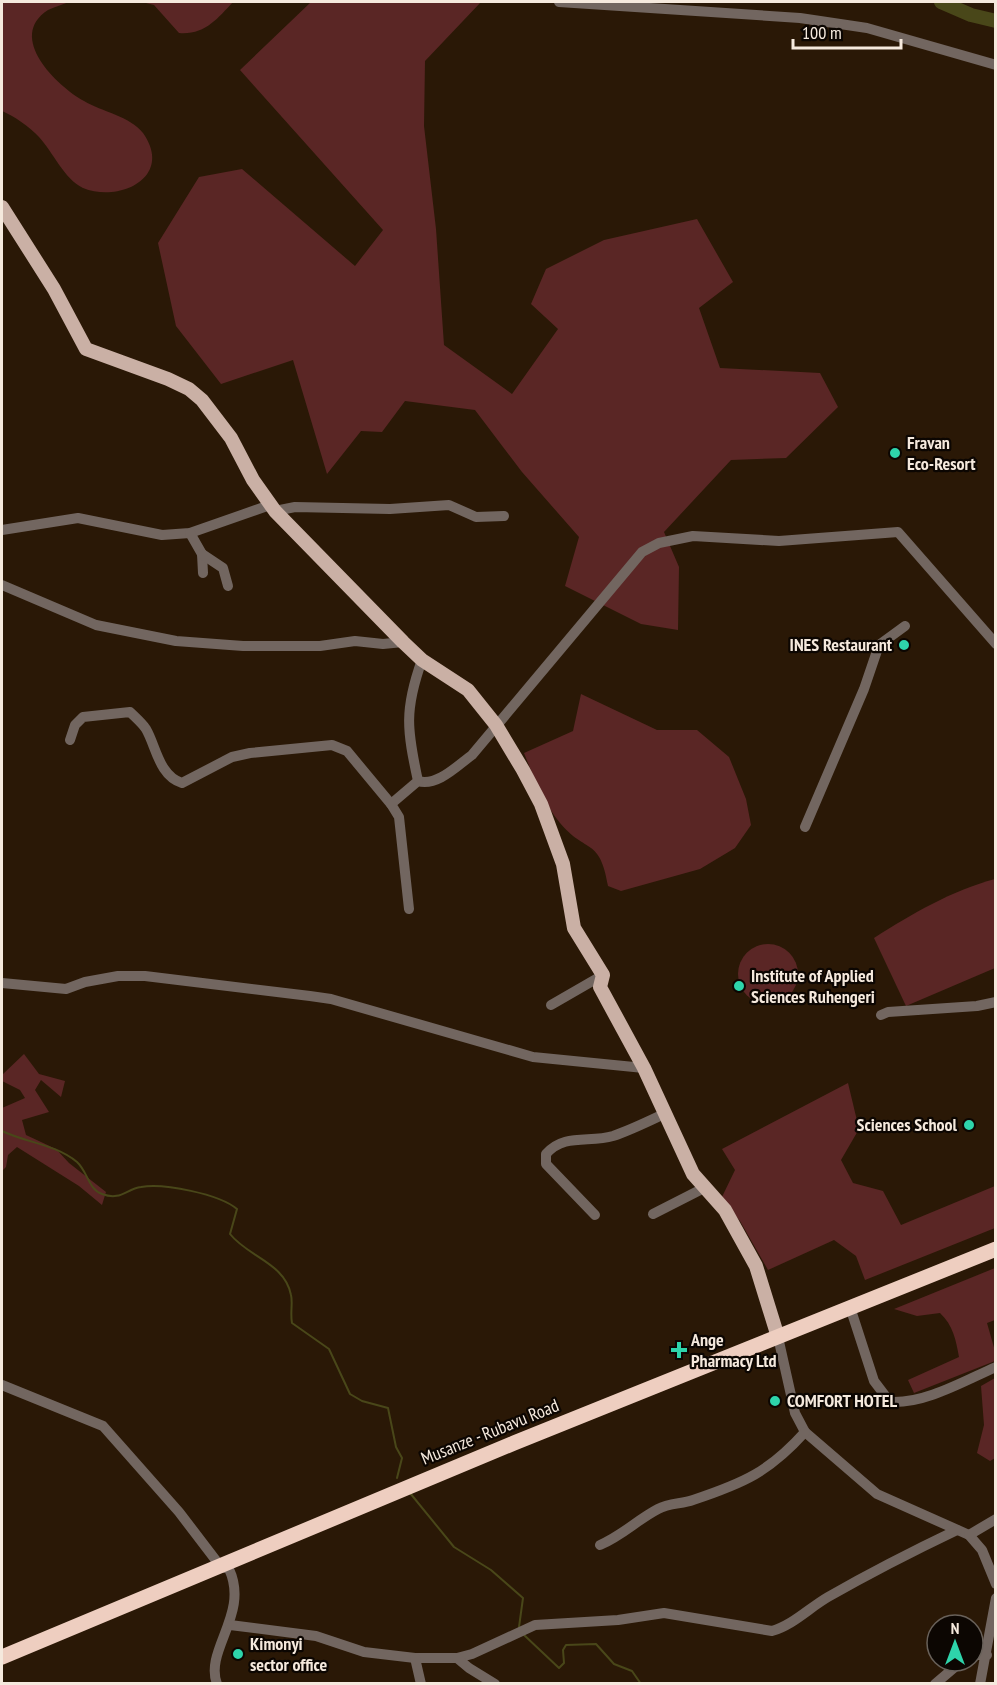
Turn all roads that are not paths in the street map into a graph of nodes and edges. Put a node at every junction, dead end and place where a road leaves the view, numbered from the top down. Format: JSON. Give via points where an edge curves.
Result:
{"nodes":[{"id":1,"x":559,"y":2,"type":"edge"},
{"id":2,"x":996,"y":65,"type":"edge"},
{"id":3,"x":2,"y":207,"type":"edge"},
{"id":4,"x":272,"y":508,"type":"junction"},
{"id":5,"x":504,"y":516,"type":"dead end"},
{"id":6,"x":2,"y":530,"type":"edge"},
{"id":7,"x":190,"y":533,"type":"junction"},
{"id":8,"x":202,"y":554,"type":"junction"},
{"id":9,"x":203,"y":573,"type":"dead end"},
{"id":10,"x":2,"y":585,"type":"edge"},
{"id":11,"x":228,"y":586,"type":"dead end"},
{"id":12,"x":905,"y":626,"type":"dead end"},
{"id":13,"x":403,"y":642,"type":"junction"},
{"id":14,"x":996,"y":644,"type":"edge"},
{"id":15,"x":422,"y":660,"type":"junction"},
{"id":16,"x":496,"y":725,"type":"junction"},
{"id":17,"x":70,"y":740,"type":"dead end"},
{"id":18,"x":418,"y":781,"type":"junction"},
{"id":19,"x":391,"y":804,"type":"junction"},
{"id":20,"x":805,"y":827,"type":"dead end"},
{"id":21,"x":410,"y":909,"type":"dead end"},
{"id":22,"x":603,"y":975,"type":"junction"},
{"id":23,"x":2,"y":983,"type":"edge"},
{"id":24,"x":996,"y":1002,"type":"edge"},
{"id":25,"x":550,"y":1005,"type":"dead end"},
{"id":26,"x":881,"y":1015,"type":"dead end"},
{"id":27,"x":644,"y":1068,"type":"junction"},
{"id":28,"x":666,"y":1113,"type":"junction"},
{"id":29,"x":704,"y":1188,"type":"junction"},
{"id":30,"x":653,"y":1214,"type":"dead end"},
{"id":31,"x":595,"y":1215,"type":"dead end"},
{"id":32,"x":996,"y":1249,"type":"edge"},
{"id":33,"x":850,"y":1307,"type":"junction"},
{"id":34,"x":778,"y":1337,"type":"junction"},
{"id":35,"x":996,"y":1367,"type":"edge"},
{"id":36,"x":2,"y":1385,"type":"edge"},
{"id":37,"x":805,"y":1432,"type":"junction"},
{"id":38,"x":996,"y":1519,"type":"edge"},
{"id":39,"x":957,"y":1530,"type":"junction"},
{"id":40,"x":969,"y":1535,"type":"junction"},
{"id":41,"x":600,"y":1545,"type":"dead end"},
{"id":42,"x":221,"y":1567,"type":"junction"},
{"id":43,"x":996,"y":1584,"type":"edge"},
{"id":44,"x":996,"y":1599,"type":"edge"},
{"id":45,"x":230,"y":1625,"type":"junction"},
{"id":46,"x":987,"y":1655,"type":"joint"},
{"id":47,"x":2,"y":1657,"type":"edge"},
{"id":48,"x":415,"y":1658,"type":"junction"},
{"id":49,"x":457,"y":1658,"type":"junction"},
{"id":50,"x":947,"y":1673,"type":"edge"},
{"id":51,"x":216,"y":1683,"type":"edge"},
{"id":52,"x":421,"y":1683,"type":"edge"},
{"id":53,"x":495,"y":1683,"type":"edge"},
{"id":54,"x":935,"y":1683,"type":"edge"},
{"id":55,"x":980,"y":1683,"type":"edge"}],
"edges":[{"from":1,"to":2,"type":"street","via":[[800,18],[867,28]]},
{"from":3,"to":4,"type":"main road","via":[[54,289],[86,349],[168,379],[202,400],[231,438]]},
{"from":4,"to":5,"type":"street","via":[[449,505],[476,518]]},
{"from":4,"to":7,"type":"street"},
{"from":4,"to":13,"type":"main road"},
{"from":6,"to":7,"type":"street","via":[[78,518],[162,535]]},
{"from":7,"to":8,"type":"street"},
{"from":8,"to":9,"type":"street"},
{"from":8,"to":11,"type":"street","via":[[223,568]]},
{"from":10,"to":13,"type":"street","via":[[96,625],[176,641],[243,646]]},
{"from":12,"to":20,"type":"street","via":[[879,645]]},
{"from":13,"to":15,"type":"main road"},
{"from":14,"to":16,"type":"street","via":[[898,532],[778,541],[693,536],[659,543],[642,552]]},
{"from":15,"to":16,"type":"main road","via":[[468,690]]},
{"from":15,"to":18,"type":"street","via":[[410,692],[408,735]]},
{"from":16,"to":18,"type":"street","via":[[472,755],[439,778]]},
{"from":16,"to":22,"type":"main road","via":[[541,804],[563,864],[574,928]]},
{"from":17,"to":19,"type":"street","via":[[75,725],[83,717],[130,712],[148,732],[164,768],[182,783],[232,757],[332,745],[347,751]]},
{"from":18,"to":19,"type":"street"},
{"from":19,"to":21,"type":"street","via":[[399,817]]},
{"from":22,"to":25,"type":"street"},
{"from":22,"to":27,"type":"main road","via":[[600,987]]},
{"from":23,"to":27,"type":"street","via":[[66,989],[118,975],[146,975],[310,996],[533,1057]]},
{"from":24,"to":26,"type":"street"},
{"from":27,"to":28,"type":"main road"},
{"from":28,"to":29,"type":"main road","via":[[685,1160]]},
{"from":28,"to":31,"type":"street","via":[[610,1136],[565,1140],[546,1154],[546,1164]]},
{"from":29,"to":30,"type":"street"},
{"from":29,"to":34,"type":"main road","via":[[725,1210],[756,1266]]},
{"from":32,"to":33,"type":"highway","name":"Musanze - Rubavu Road"},
{"from":33,"to":34,"type":"highway","name":"Musanze - Rubavu Road"},
{"from":33,"to":35,"type":"street","via":[[874,1381],[890,1402],[912,1401]]},
{"from":34,"to":37,"type":"street","via":[[795,1413]]},
{"from":34,"to":42,"type":"highway","name":"Musanze - Rubavu Road","via":[[513,1443]]},
{"from":36,"to":42,"type":"street","via":[[103,1426],[179,1512]]},
{"from":37,"to":39,"type":"street","via":[[876,1494]]},
{"from":37,"to":41,"type":"street","via":[[776,1462],[749,1479],[658,1509]]},
{"from":38,"to":40,"type":"street"},
{"from":39,"to":40,"type":"street"},
{"from":39,"to":49,"type":"street","via":[[825,1598],[775,1630],[664,1613],[534,1625]]},
{"from":40,"to":43,"type":"street","via":[[981,1550]]},
{"from":42,"to":45,"type":"street","via":[[229,1569],[232,1575]]},
{"from":42,"to":47,"type":"highway","name":"Musanze - Rubavu Road"},
{"from":44,"to":46,"type":"street"},
{"from":45,"to":48,"type":"street","via":[[316,1636],[363,1652]]},
{"from":45,"to":51,"type":"street","via":[[214,1664]]},
{"from":46,"to":55,"type":"street"},
{"from":48,"to":49,"type":"street"},
{"from":48,"to":52,"type":"street"},
{"from":49,"to":53,"type":"street"},
{"from":50,"to":54,"type":"street"}]}
